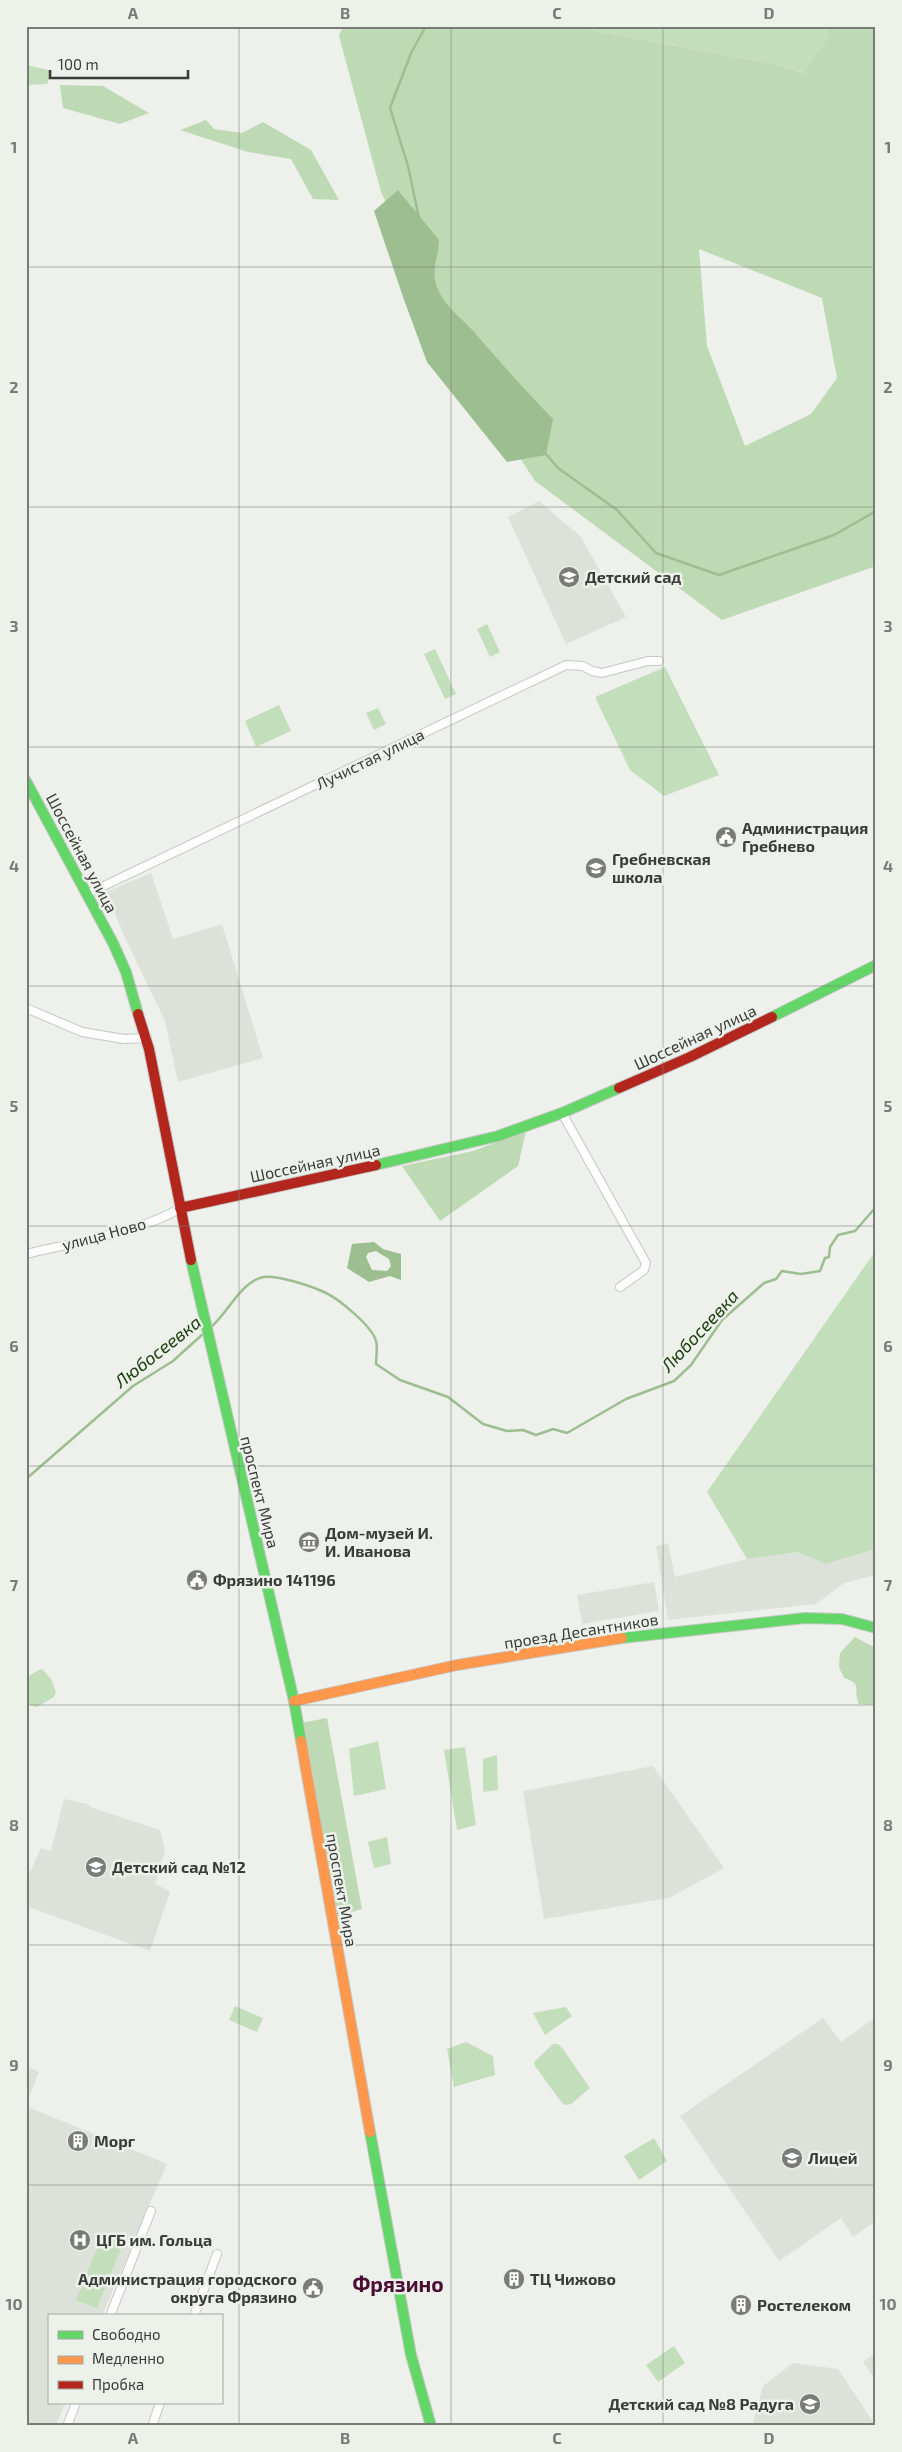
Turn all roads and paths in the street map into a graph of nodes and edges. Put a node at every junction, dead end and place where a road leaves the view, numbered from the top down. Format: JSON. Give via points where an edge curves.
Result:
{"nodes":[{"id":1,"x":659,"y":661,"type":"dead end"},
{"id":2,"x":26,"y":781,"type":"edge"},
{"id":3,"x":87,"y":894,"type":"junction"},
{"id":4,"x":876,"y":965,"type":"edge"},
{"id":5,"x":26,"y":1008,"type":"edge"},
{"id":6,"x":147,"y":1038,"type":"junction"},
{"id":7,"x":562,"y":1113,"type":"junction"},
{"id":8,"x":180,"y":1208,"type":"junction"},
{"id":9,"x":26,"y":1254,"type":"edge"},
{"id":10,"x":620,"y":1287,"type":"dead end"},
{"id":11,"x":876,"y":1628,"type":"edge"},
{"id":12,"x":294,"y":1701,"type":"junction"},
{"id":13,"x":151,"y":2211,"type":"dead end"},
{"id":14,"x":217,"y":2254,"type":"dead end"},
{"id":15,"x":111,"y":2314,"type":"edge"},
{"id":16,"x":195,"y":2314,"type":"edge"},
{"id":17,"x":76,"y":2404,"type":"edge"},
{"id":18,"x":160,"y":2404,"type":"edge"},
{"id":19,"x":67,"y":2426,"type":"edge"},
{"id":20,"x":152,"y":2426,"type":"edge"},
{"id":21,"x":431,"y":2426,"type":"edge"}],
"edges":[{"from":1,"to":3,"type":"street","name":"Лучистая улица","via":[[602,673],[583,666],[566,666]]},
{"from":2,"to":3,"type":"main road","name":"Шоссейная улица"},
{"from":3,"to":6,"type":"main road","name":"Шоссейная улица","via":[[123,964]]},
{"from":4,"to":7,"type":"main road","name":"Шоссейная улица","via":[[733,1037]]},
{"from":5,"to":6,"type":"street","via":[[82,1032],[124,1039]]},
{"from":6,"to":8,"type":"main road","name":"Шоссейная улица"},
{"from":7,"to":8,"type":"main road","name":"Шоссейная улица","via":[[461,1146]]},
{"from":7,"to":10,"type":"street","via":[[646,1263],[644,1270]]},
{"from":8,"to":9,"type":"street","name":"улица Ново","via":[[134,1227]]},
{"from":8,"to":12,"type":"main road","name":"проспект Мира"},
{"from":11,"to":12,"type":"main road","name":"проезд Десантников","via":[[859,1622],[822,1619],[668,1632],[437,1669]]},
{"from":12,"to":21,"type":"main road","name":"проспект Мира","via":[[382,2202],[411,2355]]},
{"from":13,"to":15,"type":"street"},
{"from":14,"to":16,"type":"street"},
{"from":17,"to":19,"type":"street"},
{"from":18,"to":20,"type":"street"}]}
